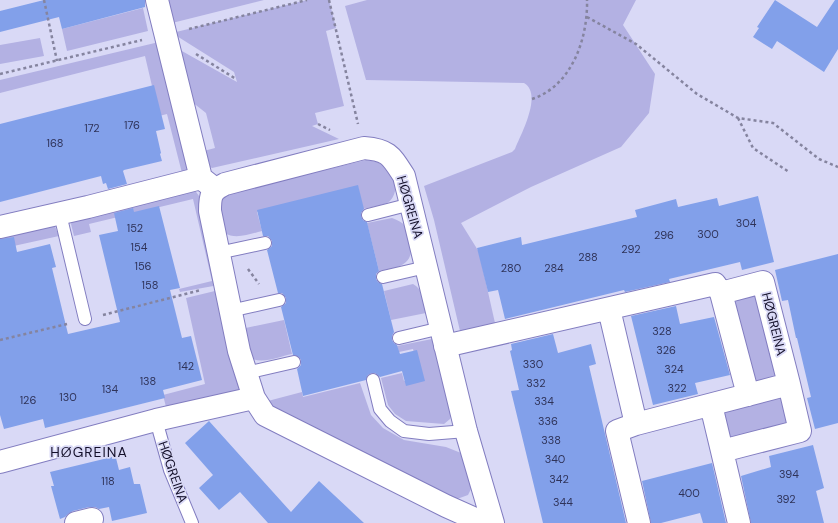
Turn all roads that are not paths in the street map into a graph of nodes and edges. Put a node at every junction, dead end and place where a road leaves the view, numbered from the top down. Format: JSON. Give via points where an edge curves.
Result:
{"nodes":[{"id":1,"x":157,"y":0,"type":"edge"},
{"id":2,"x":208,"y":184,"type":"junction"},
{"id":3,"x":411,"y":204,"type":"junction"},
{"id":4,"x":60,"y":214,"type":"junction"},
{"id":5,"x":368,"y":215,"type":"dead end"},
{"id":6,"x":0,"y":227,"type":"edge"},
{"id":7,"x":264,"y":243,"type":"dead end"},
{"id":8,"x":218,"y":253,"type":"junction"},
{"id":9,"x":426,"y":267,"type":"junction"},
{"id":10,"x":383,"y":277,"type":"dead end"},
{"id":11,"x":721,"y":293,"type":"junction"},
{"id":12,"x":279,"y":300,"type":"dead end"},
{"id":13,"x":609,"y":309,"type":"junction"},
{"id":14,"x":230,"y":311,"type":"junction"},
{"id":15,"x":85,"y":319,"type":"road end"},
{"id":16,"x":443,"y":337,"type":"junction"},
{"id":17,"x":399,"y":338,"type":"dead end"},
{"id":18,"x":294,"y":362,"type":"dead end"},
{"id":19,"x":246,"y":373,"type":"junction"},
{"id":20,"x":373,"y":380,"type":"dead end"},
{"id":21,"x":789,"y":384,"type":"junction"},
{"id":22,"x":748,"y":395,"type":"junction"},
{"id":23,"x":254,"y":398,"type":"junction"},
{"id":24,"x":711,"y":405,"type":"junction"},
{"id":25,"x":156,"y":420,"type":"junction"},
{"id":26,"x":636,"y":424,"type":"junction"},
{"id":27,"x":466,"y":431,"type":"junction"},
{"id":28,"x":722,"y":451,"type":"junction"},
{"id":29,"x":0,"y":462,"type":"edge"},
{"id":30,"x":192,"y":523,"type":"edge"},
{"id":31,"x":484,"y":523,"type":"edge"},
{"id":32,"x":492,"y":523,"type":"edge"},
{"id":33,"x":638,"y":523,"type":"edge"},
{"id":34,"x":739,"y":523,"type":"edge"}],
"edges":[{"from":1,"to":2,"type":"street"},
{"from":2,"to":3,"type":"street","name":"HØGREINA","via":[[225,184],[364,148],[378,149],[391,156],[404,176]]},
{"from":2,"to":4,"type":"street","name":"HØGREINA"},
{"from":2,"to":8,"type":"street"},
{"from":3,"to":5,"type":"lane"},
{"from":3,"to":9,"type":"street","name":"HØGREINA"},
{"from":4,"to":6,"type":"street","name":"HØGREINA"},
{"from":4,"to":15,"type":"lane"},
{"from":7,"to":8,"type":"lane"},
{"from":8,"to":14,"type":"street"},
{"from":9,"to":10,"type":"lane"},
{"from":9,"to":16,"type":"street","name":"HØGREINA"},
{"from":11,"to":13,"type":"street","via":[[715,284]]},
{"from":11,"to":21,"type":"street","name":"HØGREINA","via":[[763,282]]},
{"from":11,"to":22,"type":"street"},
{"from":12,"to":14,"type":"lane"},
{"from":13,"to":16,"type":"street"},
{"from":13,"to":26,"type":"street"},
{"from":14,"to":19,"type":"street"},
{"from":16,"to":17,"type":"lane"},
{"from":16,"to":27,"type":"street","name":"HØGREINA"},
{"from":18,"to":19,"type":"lane"},
{"from":19,"to":23,"type":"street"},
{"from":20,"to":27,"type":"lane","via":[[380,408],[390,421],[404,431],[429,434]]},
{"from":21,"to":22,"type":"street"},
{"from":21,"to":28,"type":"street","name":"HØGREINA","via":[[800,431]]},
{"from":22,"to":24,"type":"street"},
{"from":23,"to":25,"type":"street"},
{"from":23,"to":31,"type":"street","via":[[265,415]]},
{"from":24,"to":26,"type":"street"},
{"from":24,"to":28,"type":"street"},
{"from":25,"to":29,"type":"street"},
{"from":25,"to":30,"type":"lane","name":"HØGREINA","via":[[170,470]]},
{"from":26,"to":33,"type":"street","via":[[617,431]]},
{"from":27,"to":32,"type":"street","name":"HØGREINA"},
{"from":28,"to":34,"type":"street"}]}
